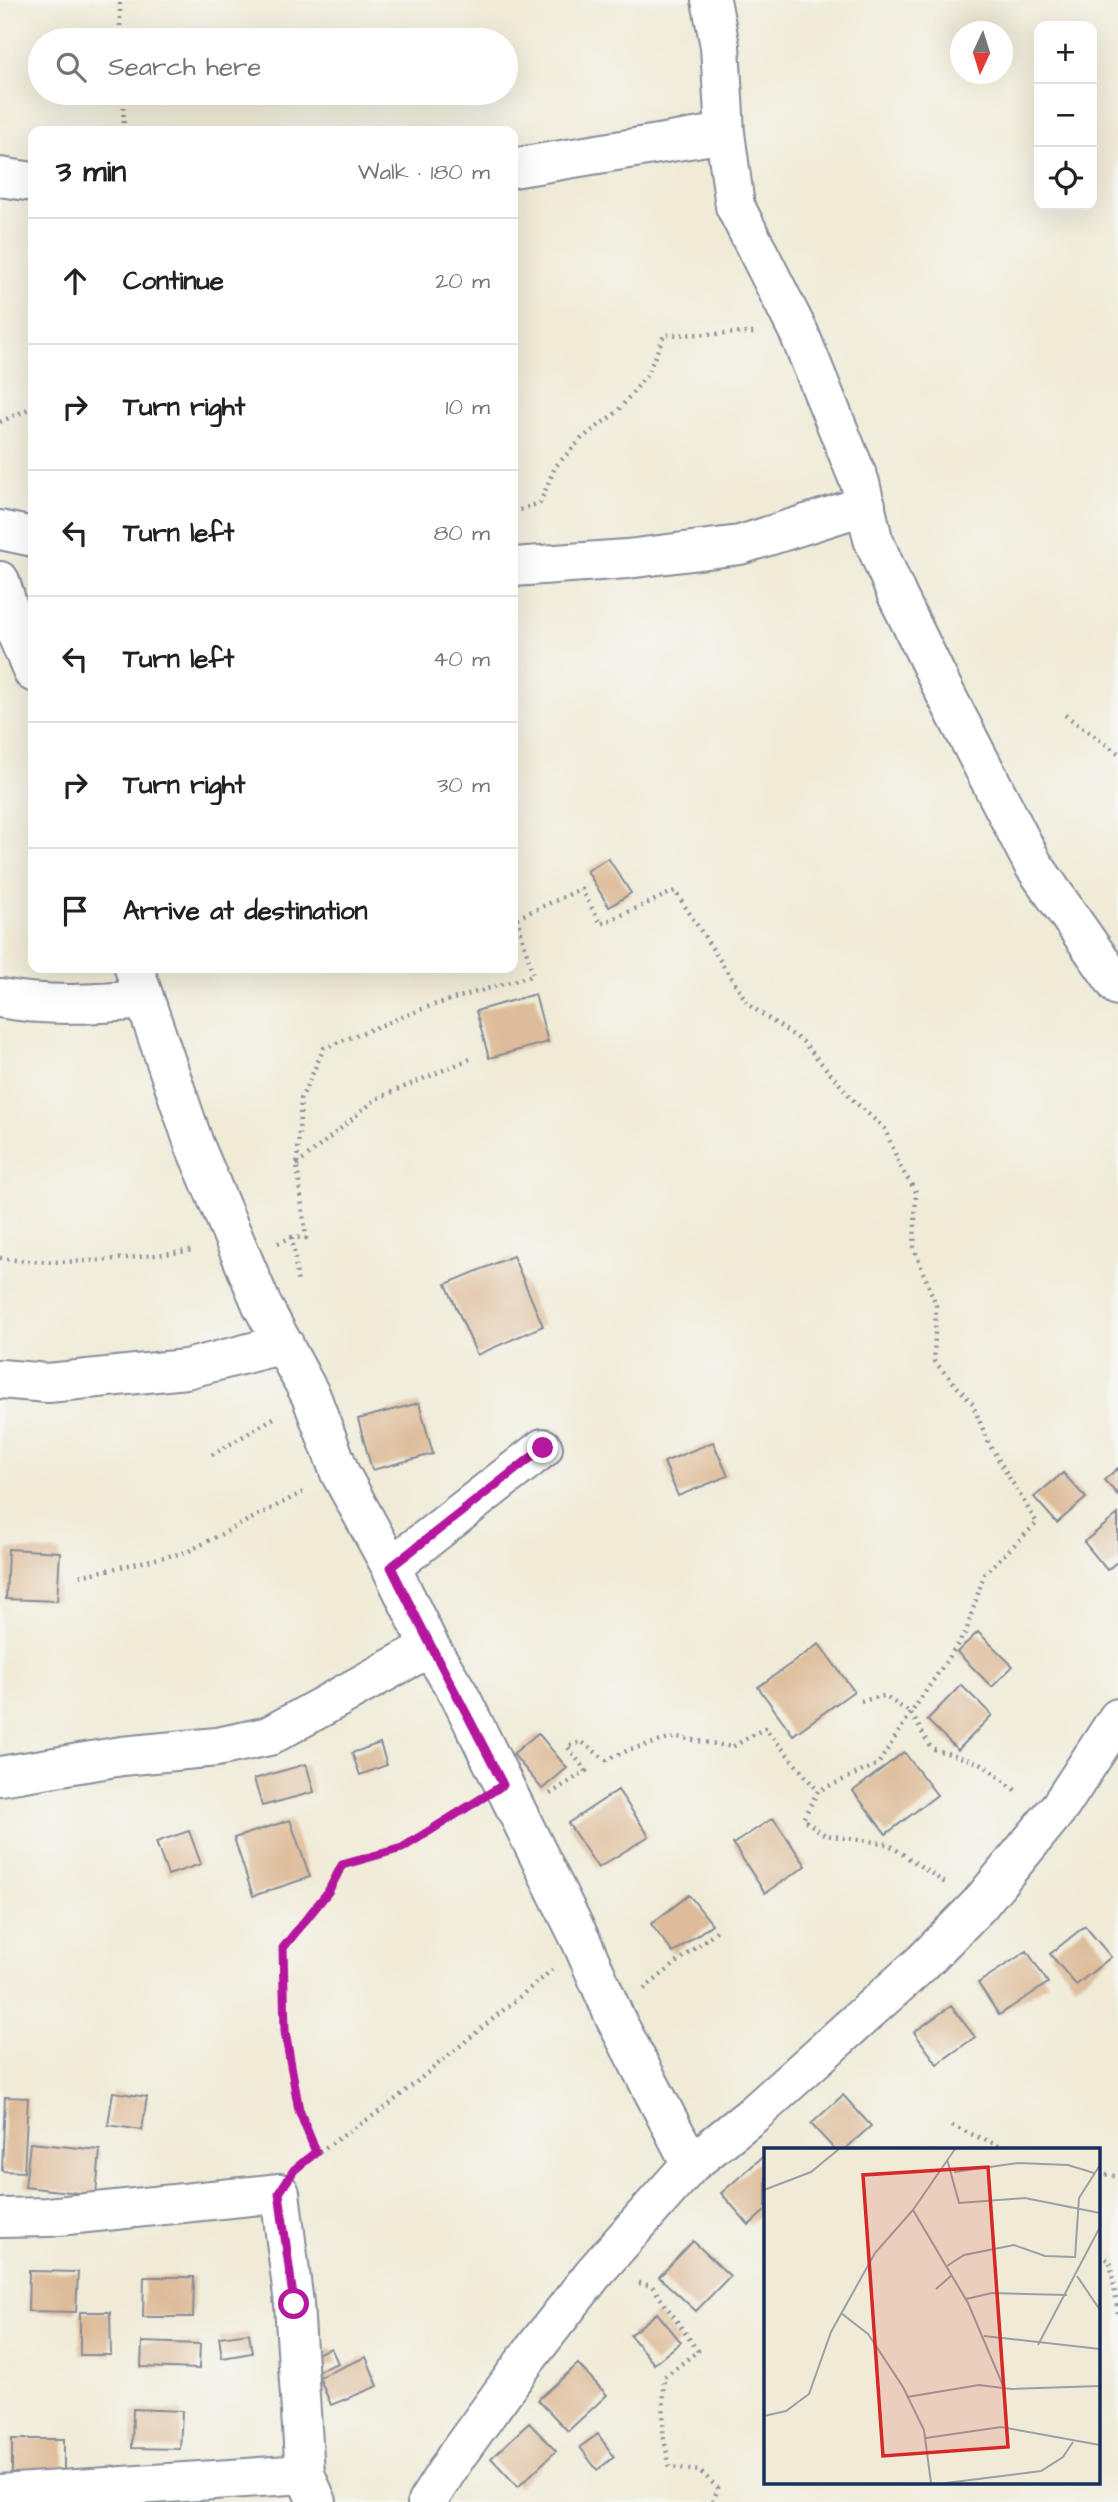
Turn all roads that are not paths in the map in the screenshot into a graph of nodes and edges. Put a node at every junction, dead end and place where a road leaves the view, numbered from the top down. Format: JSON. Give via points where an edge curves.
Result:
{"nodes":[{"id":1,"x":711,"y":0,"type":"edge"},
{"id":2,"x":725,"y":133,"type":"junction"},
{"id":3,"x":518,"y":167,"type":"edge"},
{"id":4,"x":0,"y":177,"type":"edge"},
{"id":5,"x":28,"y":182,"type":"edge"},
{"id":6,"x":866,"y":505,"type":"junction"},
{"id":7,"x":0,"y":530,"type":"edge"},
{"id":8,"x":28,"y":536,"type":"edge"},
{"id":9,"x":518,"y":567,"type":"edge"},
{"id":10,"x":0,"y":581,"type":"edge"},
{"id":11,"x":28,"y":661,"type":"edge"},
{"id":12,"x":139,"y":984,"type":"edge"},
{"id":13,"x":1118,"y":986,"type":"edge"},
{"id":14,"x":0,"y":998,"type":"edge"},
{"id":15,"x":284,"y":1344,"type":"junction"},
{"id":16,"x":0,"y":1379,"type":"edge"},
{"id":17,"x":543,"y":1448,"type":"dead end"},
{"id":18,"x":391,"y":1567,"type":"junction"},
{"id":19,"x":430,"y":1647,"type":"junction"},
{"id":20,"x":1118,"y":1718,"type":"edge"},
{"id":21,"x":0,"y":1776,"type":"edge"},
{"id":22,"x":691,"y":2164,"type":"junction"},
{"id":23,"x":0,"y":2218,"type":"edge"},
{"id":24,"x":311,"y":2488,"type":"edge"},
{"id":25,"x":0,"y":2494,"type":"edge"},
{"id":26,"x":427,"y":2502,"type":"edge"}],
"edges":[{"from":1,"to":2,"type":"street","via":[[720,46]]},
{"from":2,"to":3,"type":"street"},
{"from":2,"to":6,"type":"street","via":[[735,206],[799,333]]},
{"from":4,"to":5,"type":"street"},
{"from":6,"to":9,"type":"street","via":[[740,545]]},
{"from":6,"to":13,"type":"street","via":[[873,539],[897,595],[1000,803],[1033,864]]},
{"from":7,"to":8,"type":"street"},
{"from":10,"to":11,"type":"street"},
{"from":12,"to":14,"type":"street","via":[[77,1005]]},
{"from":12,"to":15,"type":"street","via":[[194,1144],[262,1305]]},
{"from":15,"to":16,"type":"street","via":[[186,1369],[48,1382]]},
{"from":15,"to":18,"type":"street","via":[[340,1473]]},
{"from":17,"to":18,"type":"street"},
{"from":18,"to":19,"type":"street"},
{"from":19,"to":21,"type":"street","via":[[269,1736]]},
{"from":19,"to":22,"type":"street","via":[[460,1696],[615,2018]]},
{"from":20,"to":22,"type":"street","via":[[1051,1819],[979,1905],[913,1972]]},
{"from":22,"to":26,"type":"street","via":[[593,2274],[528,2357]]},
{"from":23,"to":24,"type":"street","via":[[279,2193]]},
{"from":24,"to":25,"type":"street"}]}
